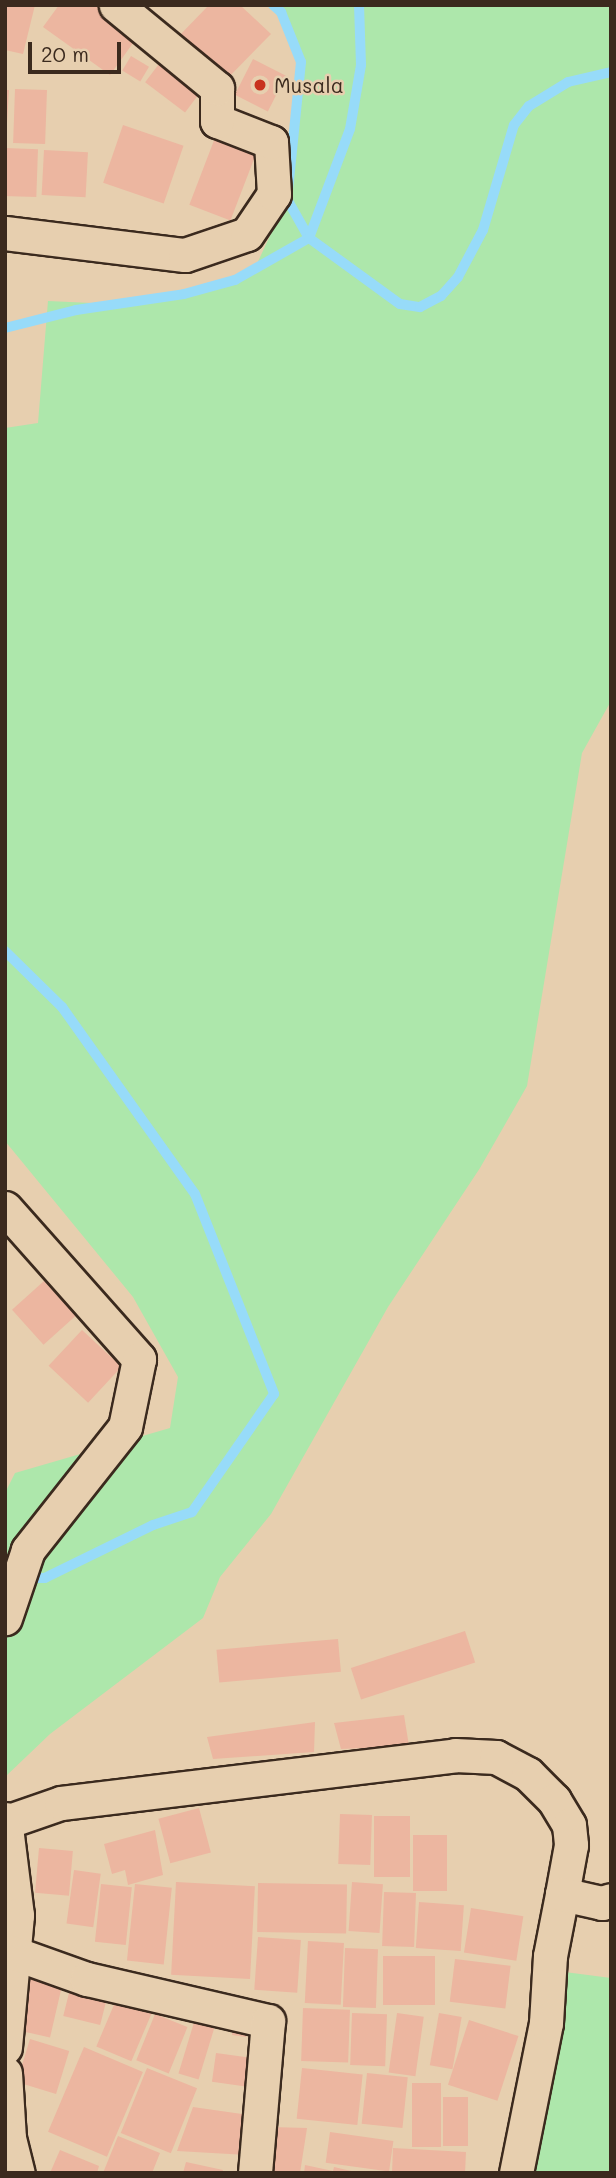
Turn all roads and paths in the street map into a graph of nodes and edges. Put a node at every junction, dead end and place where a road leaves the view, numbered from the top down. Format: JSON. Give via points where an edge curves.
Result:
{"nodes":[{"id":1,"x":116,"y":5,"type":"edge"},
{"id":2,"x":5,"y":233,"type":"edge"},
{"id":3,"x":5,"y":1208,"type":"edge"},
{"id":4,"x":9,"y":1610,"type":"edge"},
{"id":5,"x":6,"y":1821,"type":"edge"},
{"id":6,"x":562,"y":1894,"type":"junction"},
{"id":7,"x":611,"y":1900,"type":"edge"},
{"id":8,"x":10,"y":1952,"type":"junction"},
{"id":9,"x":5,"y":2047,"type":"edge"},
{"id":10,"x":5,"y":2073,"type":"edge"},
{"id":11,"x":18,"y":2173,"type":"edge"},
{"id":12,"x":255,"y":2173,"type":"edge"},
{"id":13,"x":516,"y":2173,"type":"edge"}],
"edges":[{"from":1,"to":2,"type":"street","via":[[217,88],[217,121],[271,142],[274,194],[247,234],[185,255]]},
{"from":3,"to":4,"type":"street","via":[[139,1359],[125,1427],[28,1550]]},
{"from":5,"to":6,"type":"street","via":[[61,1803],[456,1755],[496,1757],[528,1774],[554,1800],[569,1825],[571,1845]]},
{"from":5,"to":8,"type":"street","via":[[17,1915]]},
{"from":6,"to":7,"type":"street","via":[[603,1903]]},
{"from":6,"to":13,"type":"street","via":[[550,1956],[546,2023]]},
{"from":8,"to":9,"type":"street"},
{"from":8,"to":12,"type":"street","via":[[87,1979],[268,2021]]},
{"from":10,"to":11,"type":"street","via":[[9,2138]]}]}
